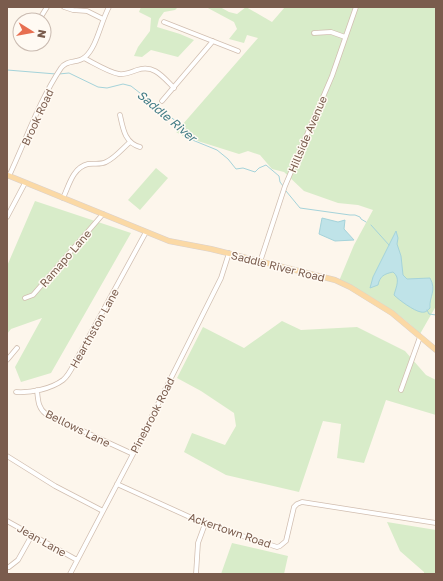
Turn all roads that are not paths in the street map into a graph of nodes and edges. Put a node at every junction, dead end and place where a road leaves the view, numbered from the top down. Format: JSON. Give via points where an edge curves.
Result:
{"nodes":[{"id":1,"x":64,"y":7,"type":"edge"},
{"id":2,"x":109,"y":7,"type":"edge"},
{"id":3,"x":356,"y":7,"type":"edge"},
{"id":4,"x":103,"y":19,"type":"junction"},
{"id":5,"x":164,"y":22,"type":"dead end"},
{"id":6,"x":314,"y":33,"type":"dead end"},
{"id":7,"x":345,"y":37,"type":"junction"},
{"id":8,"x":213,"y":41,"type":"junction"},
{"id":9,"x":238,"y":51,"type":"dead end"},
{"id":10,"x":84,"y":58,"type":"junction"},
{"id":11,"x":174,"y":88,"type":"junction"},
{"id":12,"x":162,"y":101,"type":"dead end"},
{"id":13,"x":120,"y":116,"type":"dead end"},
{"id":14,"x":130,"y":142,"type":"junction"},
{"id":15,"x":140,"y":147,"type":"dead end"},
{"id":16,"x":8,"y":176,"type":"edge"},
{"id":17,"x":25,"y":183,"type":"junction"},
{"id":18,"x":63,"y":198,"type":"junction"},
{"id":19,"x":103,"y":214,"type":"junction"},
{"id":20,"x":7,"y":217,"type":"edge"},
{"id":21,"x":146,"y":232,"type":"junction"},
{"id":22,"x":229,"y":254,"type":"junction"},
{"id":23,"x":260,"y":262,"type":"junction"},
{"id":24,"x":25,"y":298,"type":"dead end"},
{"id":25,"x":420,"y":336,"type":"junction"},
{"id":26,"x":17,"y":348,"type":"dead end"},
{"id":27,"x":436,"y":350,"type":"edge"},
{"id":28,"x":7,"y":360,"type":"edge"},
{"id":29,"x":37,"y":390,"type":"junction"},
{"id":30,"x":401,"y":390,"type":"dead end"},
{"id":31,"x":16,"y":392,"type":"dead end"},
{"id":32,"x":133,"y":454,"type":"junction"},
{"id":33,"x":7,"y":456,"type":"edge"},
{"id":34,"x":117,"y":484,"type":"junction"},
{"id":35,"x":103,"y":511,"type":"junction"},
{"id":36,"x":7,"y":521,"type":"edge"},
{"id":37,"x":436,"y":523,"type":"edge"},
{"id":38,"x":205,"y":524,"type":"junction"},
{"id":39,"x":32,"y":535,"type":"junction"},
{"id":40,"x":77,"y":560,"type":"junction"},
{"id":41,"x":9,"y":567,"type":"dead end"},
{"id":42,"x":70,"y":574,"type":"edge"},
{"id":43,"x":196,"y":574,"type":"edge"}],
"edges":[{"from":1,"to":4,"type":"street","via":[[87,11]]},
{"from":2,"to":4,"type":"street"},
{"from":3,"to":7,"type":"street","name":"Hillside Avenue"},
{"from":4,"to":10,"type":"street"},
{"from":5,"to":8,"type":"street"},
{"from":6,"to":7,"type":"street","via":[[331,32]]},
{"from":7,"to":23,"type":"street","name":"Hillside Avenue","via":[[332,76],[285,186]]},
{"from":8,"to":9,"type":"street"},
{"from":8,"to":11,"type":"street"},
{"from":10,"to":11,"type":"street","via":[[119,74],[144,68],[151,69],[158,72]]},
{"from":10,"to":16,"type":"street","name":"Brook Road","via":[[65,64],[58,74],[39,107]]},
{"from":11,"to":12,"type":"street"},
{"from":13,"to":14,"type":"street","via":[[124,133]]},
{"from":14,"to":15,"type":"street"},
{"from":14,"to":18,"type":"street","via":[[107,162],[78,168]]},
{"from":16,"to":17,"type":"main road","name":"Saddle River Road"},
{"from":17,"to":18,"type":"main road","name":"Saddle River Road"},
{"from":17,"to":20,"type":"street"},
{"from":18,"to":19,"type":"main road","name":"Saddle River Road"},
{"from":19,"to":21,"type":"main road","name":"Saddle River Road"},
{"from":19,"to":24,"type":"street","name":"Ramapo Lane","via":[[33,295]]},
{"from":21,"to":22,"type":"main road","name":"Saddle River Road","via":[[169,241]]},
{"from":21,"to":29,"type":"street","name":"Hearthston Lane","via":[[66,377],[62,381]]},
{"from":22,"to":23,"type":"main road","name":"Saddle River Road"},
{"from":22,"to":32,"type":"street","name":"Pinebrook Road","via":[[221,278]]},
{"from":23,"to":25,"type":"main road","name":"Saddle River Road","via":[[329,278],[350,286],[392,313]]},
{"from":25,"to":27,"type":"main road","name":"Saddle River Road"},
{"from":25,"to":30,"type":"street"},
{"from":26,"to":28,"type":"street"},
{"from":29,"to":31,"type":"street","name":"Hearthston Lane"},
{"from":29,"to":32,"type":"street","name":"Bellows Lane","via":[[41,411]]},
{"from":32,"to":34,"type":"street","name":"Pinebrook Road"},
{"from":33,"to":35,"type":"street","via":[[55,486]]},
{"from":34,"to":35,"type":"street","name":"Pinebrook Road"},
{"from":34,"to":38,"type":"street","name":"Ackertown Road"},
{"from":35,"to":40,"type":"street","name":"Pinebrook Road"},
{"from":36,"to":39,"type":"street","name":"Jean Lane"},
{"from":37,"to":38,"type":"street","name":"Ackertown Road","via":[[302,502],[294,507],[286,541],[280,546]]},
{"from":38,"to":43,"type":"street","via":[[198,543]]},
{"from":39,"to":40,"type":"street","name":"Jean Lane"},
{"from":39,"to":41,"type":"street","via":[[18,560]]},
{"from":40,"to":42,"type":"street","name":"Pinebrook Road"}]}
